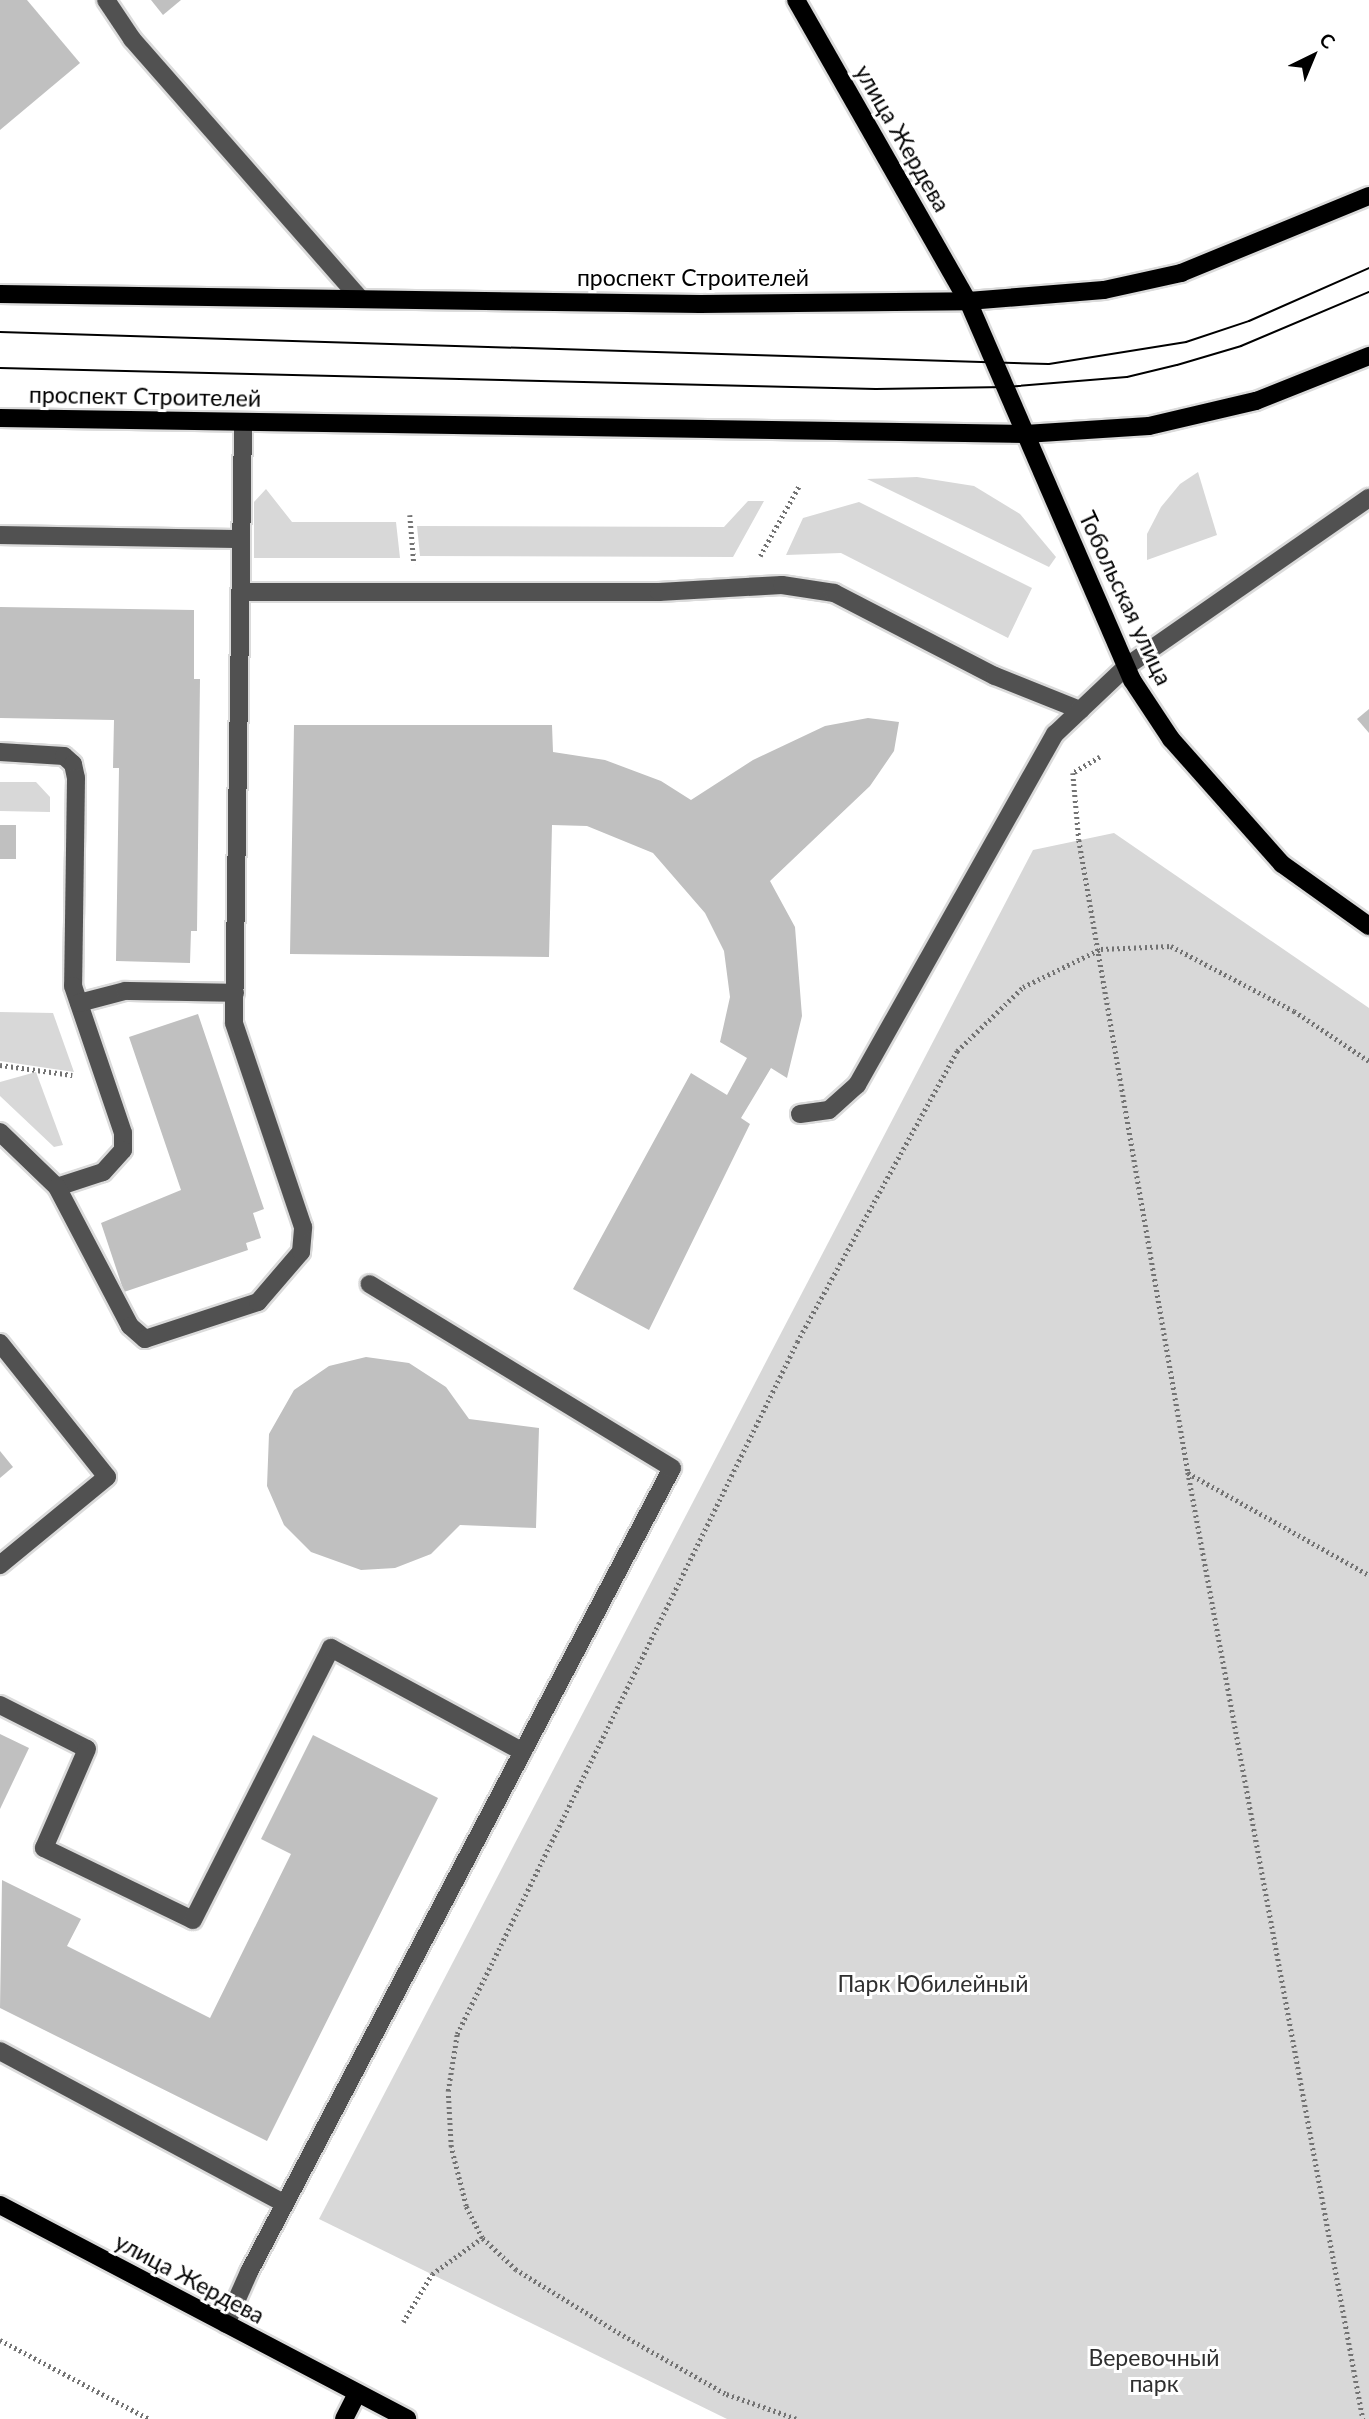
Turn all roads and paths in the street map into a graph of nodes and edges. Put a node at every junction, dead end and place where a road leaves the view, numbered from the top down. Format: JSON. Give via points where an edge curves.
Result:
{"nodes":[{"id":1,"x":106,"y":0,"type":"edge"},
{"id":2,"x":796,"y":0,"type":"edge"},
{"id":3,"x":1369,"y":196,"type":"edge"},
{"id":4,"x":0,"y":294,"type":"edge"},
{"id":5,"x":359,"y":296,"type":"junction"},
{"id":6,"x":968,"y":301,"type":"junction"},
{"id":7,"x":1369,"y":356,"type":"edge"},
{"id":8,"x":0,"y":418,"type":"edge"},
{"id":9,"x":243,"y":422,"type":"junction"},
{"id":10,"x":1025,"y":434,"type":"junction"},
{"id":11,"x":800,"y":484,"type":"dead end"},
{"id":12,"x":1369,"y":498,"type":"edge"},
{"id":13,"x":410,"y":515,"type":"dead end"},
{"id":14,"x":0,"y":535,"type":"edge"},
{"id":15,"x":241,"y":539,"type":"junction"},
{"id":16,"x":755,"y":565,"type":"dead end"},
{"id":17,"x":415,"y":568,"type":"dead end"},
{"id":18,"x":247,"y":592,"type":"dead end"},
{"id":19,"x":1127,"y":666,"type":"junction"},
{"id":20,"x":1080,"y":710,"type":"junction"},
{"id":21,"x":0,"y":752,"type":"edge"},
{"id":22,"x":1100,"y":757,"type":"dead end"},
{"id":23,"x":1369,"y":926,"type":"edge"},
{"id":24,"x":1101,"y":949,"type":"junction"},
{"id":25,"x":235,"y":993,"type":"junction"},
{"id":26,"x":79,"y":1003,"type":"junction"},
{"id":27,"x":1369,"y":1061,"type":"edge"},
{"id":28,"x":0,"y":1065,"type":"edge"},
{"id":29,"x":105,"y":1079,"type":"junction"},
{"id":30,"x":800,"y":1114,"type":"dead end"},
{"id":31,"x":0,"y":1132,"type":"edge"},
{"id":32,"x":57,"y":1187,"type":"junction"},
{"id":33,"x":369,"y":1284,"type":"dead end"},
{"id":34,"x":0,"y":1343,"type":"edge"},
{"id":35,"x":1188,"y":1472,"type":"junction"},
{"id":36,"x":0,"y":1565,"type":"edge"},
{"id":37,"x":1369,"y":1575,"type":"edge"},
{"id":38,"x":0,"y":1705,"type":"edge"},
{"id":39,"x":523,"y":1752,"type":"junction"},
{"id":40,"x":0,"y":2051,"type":"edge"},
{"id":41,"x":285,"y":2204,"type":"junction"},
{"id":42,"x":0,"y":2205,"type":"edge"},
{"id":43,"x":482,"y":2238,"type":"junction"},
{"id":44,"x":403,"y":2322,"type":"dead end"},
{"id":45,"x":226,"y":2325,"type":"junction"},
{"id":46,"x":0,"y":2340,"type":"edge"},
{"id":47,"x":357,"y":2393,"type":"junction"},
{"id":48,"x":149,"y":2419,"type":"edge"},
{"id":49,"x":344,"y":2419,"type":"edge"},
{"id":50,"x":407,"y":2419,"type":"edge"},
{"id":51,"x":796,"y":2419,"type":"edge"},
{"id":52,"x":1363,"y":2419,"type":"edge"}],
"edges":[{"from":1,"to":5,"type":"street","via":[[132,39]]},
{"from":2,"to":6,"type":"main road","name":"улица Жердева"},
{"from":3,"to":6,"type":"main road","name":"проспект Строителей","via":[[1181,273],[1104,290]]},
{"from":4,"to":5,"type":"main road","name":"проспект Строителей"},
{"from":5,"to":6,"type":"main road","name":"проспект Строителей","via":[[700,304]]},
{"from":6,"to":10,"type":"main road","name":"Тобольская улица"},
{"from":7,"to":10,"type":"main road","name":"проспект Строителей","via":[[1256,401],[1149,426]]},
{"from":8,"to":9,"type":"main road","name":"проспект Строителей"},
{"from":9,"to":10,"type":"main road","name":"проспект Строителей"},
{"from":9,"to":15,"type":"street"},
{"from":10,"to":19,"type":"main road","name":"Тобольская улица"},
{"from":11,"to":16,"type":"path"},
{"from":12,"to":19,"type":"street"},
{"from":13,"to":17,"type":"path"},
{"from":14,"to":15,"type":"street"},
{"from":15,"to":25,"type":"street"},
{"from":18,"to":20,"type":"street","via":[[659,592],[782,585],[834,593],[995,676]]},
{"from":19,"to":20,"type":"street"},
{"from":19,"to":23,"type":"main road","name":"Тобольская улица","via":[[1171,739],[1282,864]]},
{"from":20,"to":30,"type":"street","via":[[1055,734],[1002,822],[857,1085],[828,1111]]},
{"from":21,"to":26,"type":"street","via":[[52,753],[73,764],[73,986]]},
{"from":22,"to":24,"type":"path","via":[[1073,773],[1079,841]]},
{"from":24,"to":27,"type":"path","via":[[1171,946],[1294,1011]]},
{"from":24,"to":35,"type":"path"},
{"from":24,"to":43,"type":"path","via":[[1024,988],[957,1052],[797,1342],[457,2034],[448,2091],[451,2147],[466,2206]]},
{"from":25,"to":26,"type":"street","via":[[125,991]]},
{"from":25,"to":32,"type":"street","via":[[234,1023],[305,1240],[301,1252],[258,1302],[145,1339],[130,1326]]},
{"from":26,"to":29,"type":"street"},
{"from":28,"to":29,"type":"path"},
{"from":29,"to":32,"type":"street","via":[[123,1133],[123,1150],[103,1172]]},
{"from":31,"to":32,"type":"street"},
{"from":33,"to":39,"type":"street","via":[[672,1468]]},
{"from":34,"to":36,"type":"street","via":[[107,1477]]},
{"from":35,"to":37,"type":"path"},
{"from":35,"to":52,"type":"path"},
{"from":38,"to":39,"type":"street","via":[[88,1749],[44,1848],[193,1920],[331,1648]]},
{"from":39,"to":41,"type":"street"},
{"from":40,"to":41,"type":"street"},
{"from":41,"to":45,"type":"street"},
{"from":42,"to":45,"type":"main road","name":"улица Жердева"},
{"from":43,"to":44,"type":"path","via":[[432,2274]]},
{"from":43,"to":51,"type":"path","via":[[516,2270],[620,2334],[725,2394]]},
{"from":45,"to":47,"type":"main road","name":"улица Жердева"},
{"from":46,"to":48,"type":"path"},
{"from":47,"to":49,"type":"main road"},
{"from":47,"to":50,"type":"main road","name":"улица Жердева"}]}
